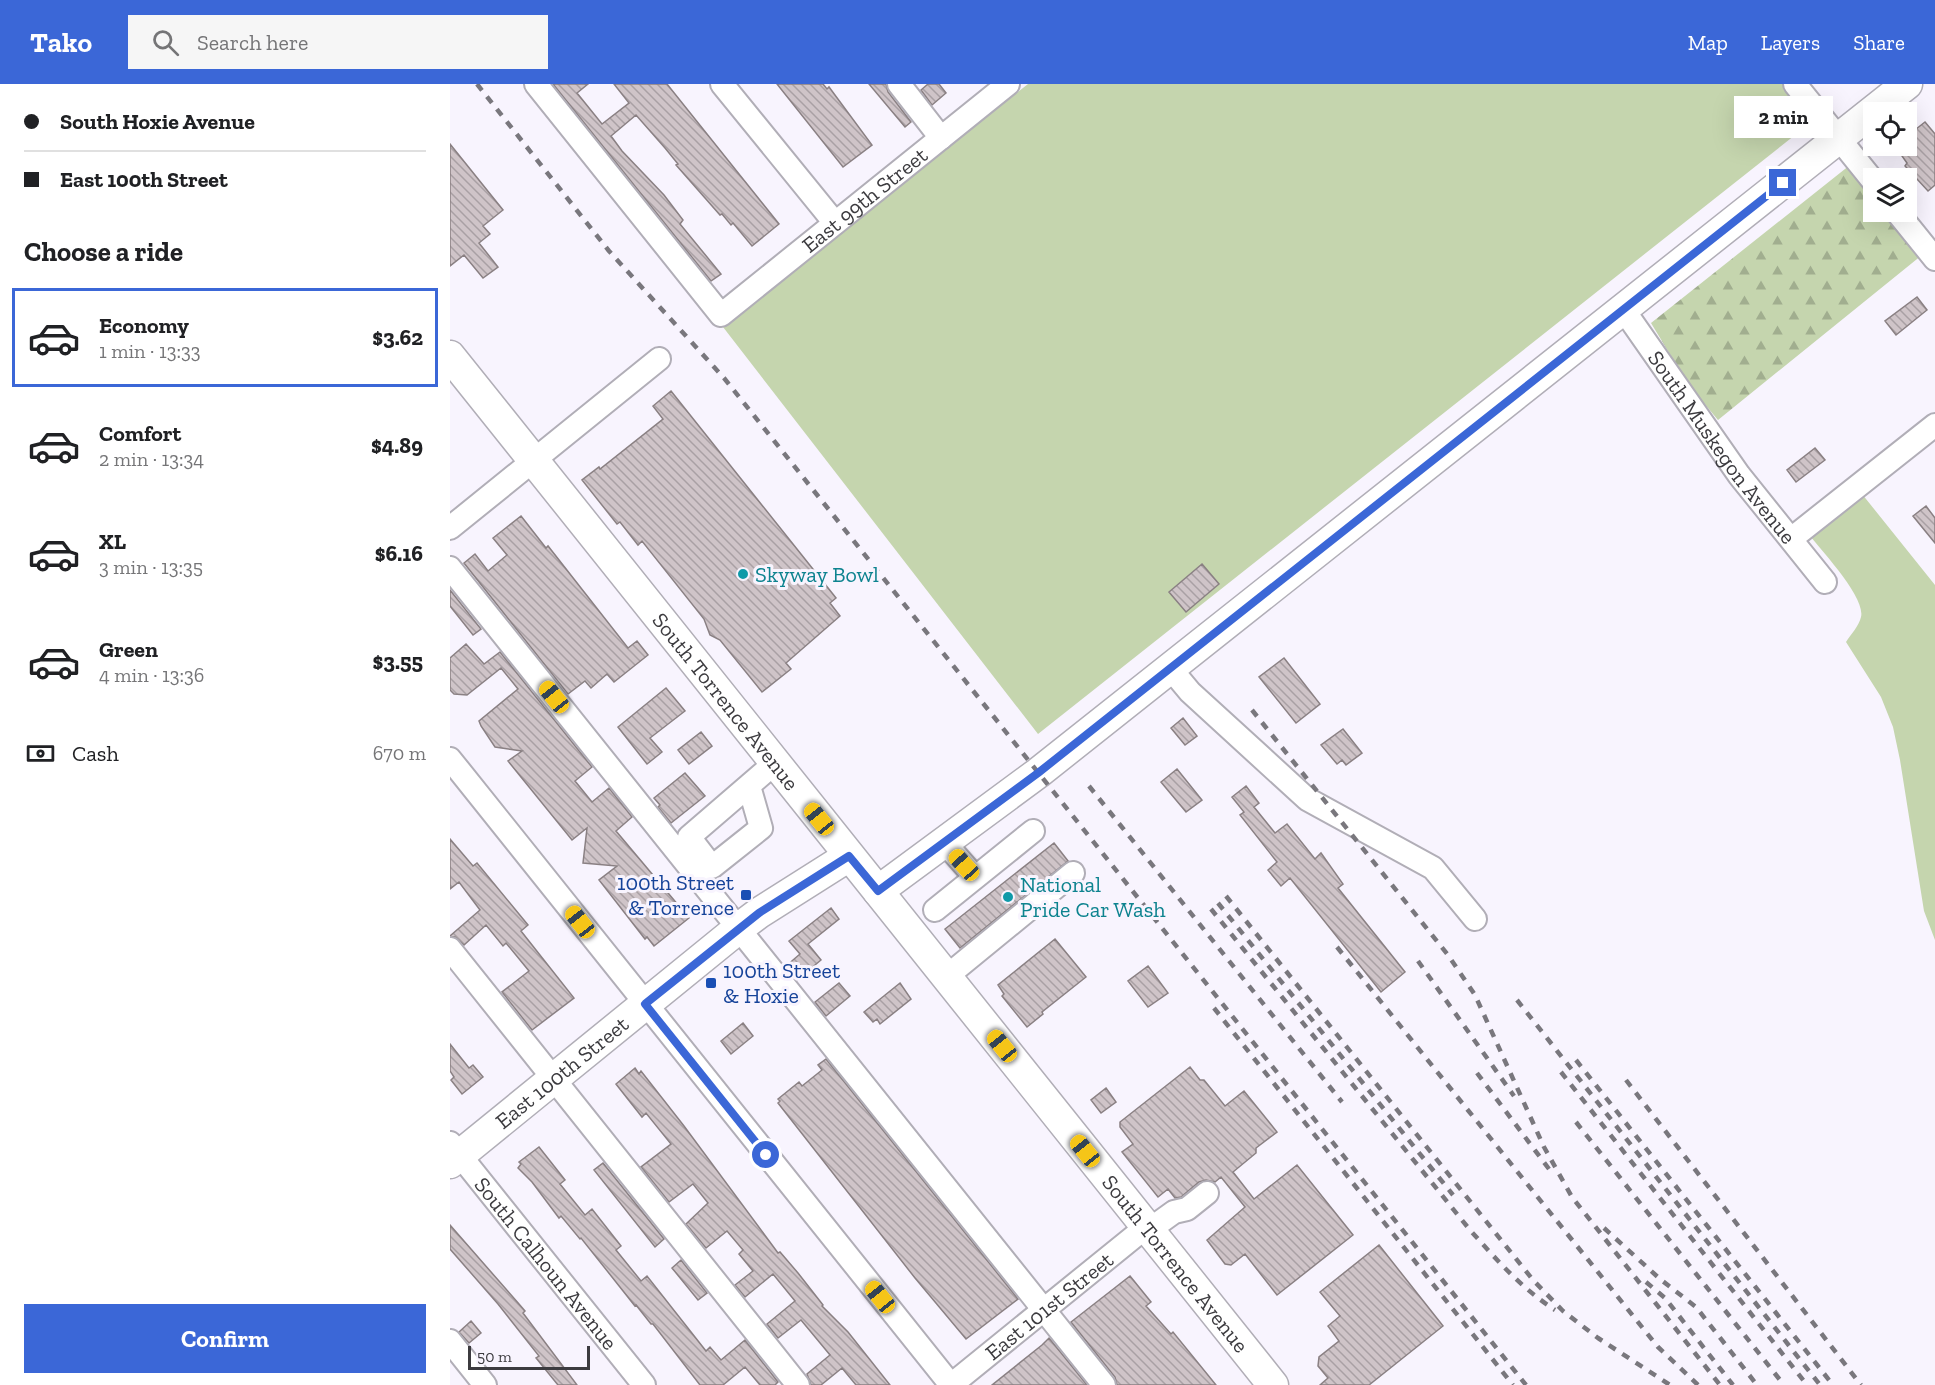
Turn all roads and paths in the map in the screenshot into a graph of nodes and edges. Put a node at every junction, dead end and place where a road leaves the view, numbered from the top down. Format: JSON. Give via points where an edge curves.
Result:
{"nodes":[{"id":1,"x":536,"y":84,"type":"edge"},
{"id":2,"x":722,"y":84,"type":"edge"},
{"id":3,"x":899,"y":84,"type":"edge"},
{"id":4,"x":1008,"y":84,"type":"edge"},
{"id":5,"x":1795,"y":84,"type":"edge"},
{"id":6,"x":1906,"y":84,"type":"edge"},
{"id":7,"x":941,"y":138,"type":"junction"},
{"id":8,"x":1838,"y":138,"type":"junction"},
{"id":9,"x":1863,"y":169,"type":"edge"},
{"id":10,"x":1905,"y":222,"type":"edge"},
{"id":11,"x":835,"y":223,"type":"junction"},
{"id":12,"x":1935,"y":259,"type":"edge"},
{"id":13,"x":1623,"y":309,"type":"junction"},
{"id":14,"x":450,"y":356,"type":"edge"},
{"id":15,"x":658,"y":359,"type":"dead end"},
{"id":16,"x":1935,"y":425,"type":"edge"},
{"id":17,"x":534,"y":460,"type":"junction"},
{"id":18,"x":450,"y":528,"type":"edge"},
{"id":19,"x":1791,"y":539,"type":"junction"},
{"id":20,"x":450,"y":568,"type":"edge"},
{"id":21,"x":1825,"y":582,"type":"dead end"},
{"id":22,"x":1170,"y":668,"type":"junction"},
{"id":23,"x":450,"y":759,"type":"edge"},
{"id":24,"x":775,"y":763,"type":"junction"},
{"id":25,"x":749,"y":786,"type":"junction"},
{"id":26,"x":1033,"y":831,"type":"dead end"},
{"id":27,"x":944,"y":842,"type":"junction"},
{"id":28,"x":849,"y":856,"type":"junction"},
{"id":29,"x":1073,"y":873,"type":"dead end"},
{"id":30,"x":975,"y":877,"type":"junction"},
{"id":31,"x":878,"y":891,"type":"junction"},
{"id":32,"x":935,"y":910,"type":"dead end"},
{"id":33,"x":1476,"y":919,"type":"dead end"},
{"id":34,"x":739,"y":928,"type":"junction"},
{"id":35,"x":450,"y":949,"type":"edge"},
{"id":36,"x":946,"y":977,"type":"junction"},
{"id":37,"x":645,"y":1004,"type":"junction"},
{"id":38,"x":553,"y":1079,"type":"junction"},
{"id":39,"x":453,"y":1154,"type":"edge"},
{"id":40,"x":1207,"y":1193,"type":"dead end"},
{"id":41,"x":1148,"y":1229,"type":"junction"},
{"id":42,"x":1044,"y":1310,"type":"junction"},
{"id":43,"x":450,"y":1341,"type":"edge"},
{"id":44,"x":485,"y":1385,"type":"edge"},
{"id":45,"x":644,"y":1385,"type":"edge"},
{"id":46,"x":798,"y":1385,"type":"edge"},
{"id":47,"x":951,"y":1385,"type":"edge"},
{"id":48,"x":1104,"y":1385,"type":"edge"},
{"id":49,"x":1273,"y":1385,"type":"edge"}],
"edges":[{"from":1,"to":11,"type":"street","name":"East 99th Street","via":[[721,315]]},
{"from":2,"to":11,"type":"street"},
{"from":3,"to":7,"type":"street"},
{"from":4,"to":7,"type":"street","name":"East 99th Street"},
{"from":5,"to":8,"type":"street"},
{"from":6,"to":8,"type":"main road"},
{"from":7,"to":11,"type":"street","name":"East 99th Street"},
{"from":8,"to":9,"type":"street"},
{"from":8,"to":13,"type":"main road"},
{"from":10,"to":12,"type":"street"},
{"from":13,"to":19,"type":"street","name":"South Muskegon Avenue","via":[[1739,475]]},
{"from":13,"to":22,"type":"main road"},
{"from":14,"to":17,"type":"main road","name":"South Torrence Avenue"},
{"from":15,"to":17,"type":"street"},
{"from":16,"to":19,"type":"street"},
{"from":17,"to":18,"type":"street"},
{"from":17,"to":24,"type":"main road","name":"South Torrence Avenue"},
{"from":19,"to":21,"type":"street","name":"South Muskegon Avenue"},
{"from":20,"to":34,"type":"street"},
{"from":22,"to":27,"type":"main road"},
{"from":22,"to":33,"type":"street","via":[[1190,692],[1307,799],[1433,868]]},
{"from":23,"to":37,"type":"street"},
{"from":24,"to":25,"type":"street"},
{"from":24,"to":28,"type":"main road","name":"South Torrence Avenue"},
{"from":25,"to":25,"type":"street","via":[[761,828],[712,867],[689,837]]},
{"from":26,"to":30,"type":"street"},
{"from":27,"to":30,"type":"street"},
{"from":27,"to":31,"type":"main road"},
{"from":28,"to":31,"type":"main road","name":"South Torrence Avenue"},
{"from":28,"to":34,"type":"main road","name":"East 100th Street"},
{"from":29,"to":36,"type":"street"},
{"from":30,"to":32,"type":"street"},
{"from":31,"to":36,"type":"main road","name":"South Torrence Avenue"},
{"from":34,"to":37,"type":"main road","name":"East 100th Street"},
{"from":34,"to":42,"type":"street"},
{"from":35,"to":38,"type":"street"},
{"from":36,"to":41,"type":"main road","name":"South Torrence Avenue"},
{"from":37,"to":38,"type":"main road","name":"East 100th Street"},
{"from":37,"to":47,"type":"street"},
{"from":38,"to":39,"type":"main road","name":"East 100th Street"},
{"from":38,"to":46,"type":"street"},
{"from":39,"to":45,"type":"street","name":"South Calhoun Avenue"},
{"from":40,"to":41,"type":"street","name":"East 101st Street","via":[[1187,1209],[1174,1212]]},
{"from":41,"to":42,"type":"street","name":"East 101st Street"},
{"from":41,"to":49,"type":"main road","name":"South Torrence Avenue"},
{"from":42,"to":47,"type":"street","name":"East 101st Street"},
{"from":42,"to":48,"type":"street"},
{"from":43,"to":44,"type":"street"}]}
